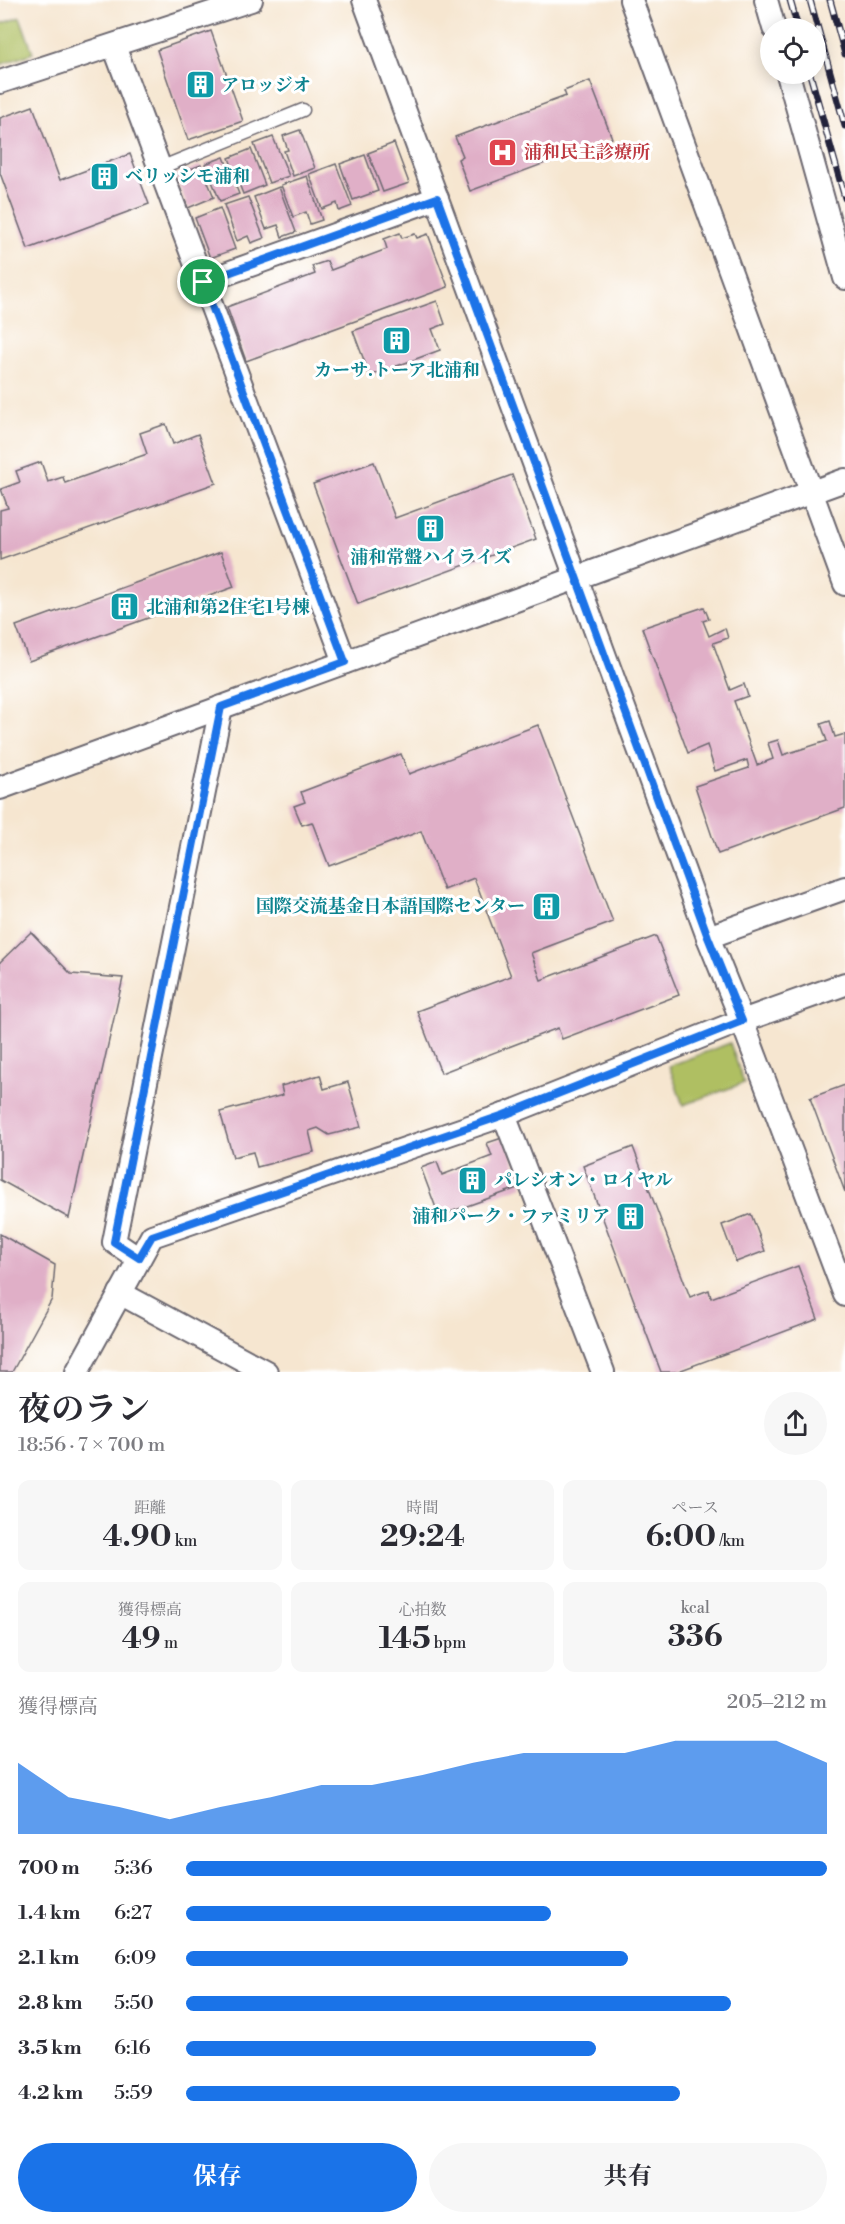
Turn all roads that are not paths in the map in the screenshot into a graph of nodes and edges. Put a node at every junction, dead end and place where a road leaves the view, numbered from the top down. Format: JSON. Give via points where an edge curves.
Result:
{"nodes":[{"id":1,"x":364,"y":0,"type":"edge"},
{"id":2,"x":631,"y":0,"type":"edge"},
{"id":3,"x":766,"y":0,"type":"edge"},
{"id":4,"x":242,"y":1,"type":"edge"},
{"id":5,"x":771,"y":18,"type":"edge"},
{"id":6,"x":114,"y":46,"type":"junction"},
{"id":7,"x":0,"y":82,"type":"edge"},
{"id":8,"x":791,"y":84,"type":"edge"},
{"id":9,"x":303,"y":110,"type":"dead end"},
{"id":10,"x":160,"y":168,"type":"junction"},
{"id":11,"x":437,"y":198,"type":"junction"},
{"id":12,"x":845,"y":278,"type":"edge"},
{"id":13,"x":203,"y":282,"type":"junction"},
{"id":14,"x":845,"y":480,"type":"edge"},
{"id":15,"x":812,"y":493,"type":"junction"},
{"id":16,"x":577,"y":578,"type":"junction"},
{"id":17,"x":845,"y":584,"type":"edge"},
{"id":18,"x":345,"y":662,"type":"junction"},
{"id":19,"x":221,"y":707,"type":"junction"},
{"id":20,"x":2,"y":780,"type":"edge"},
{"id":21,"x":845,"y":888,"type":"edge"},
{"id":22,"x":708,"y":937,"type":"junction"},
{"id":23,"x":845,"y":984,"type":"edge"},
{"id":24,"x":742,"y":1021,"type":"junction"},
{"id":25,"x":504,"y":1115,"type":"junction"},
{"id":26,"x":139,"y":1258,"type":"junction"},
{"id":27,"x":120,"y":1293,"type":"junction"},
{"id":28,"x":845,"y":1295,"type":"edge"},
{"id":29,"x":77,"y":1372,"type":"edge"},
{"id":30,"x":266,"y":1372,"type":"edge"},
{"id":31,"x":603,"y":1372,"type":"edge"}],
"edges":[{"from":1,"to":11,"type":"street"},
{"from":2,"to":15,"type":"street"},
{"from":3,"to":5,"type":"street"},
{"from":4,"to":6,"type":"street"},
{"from":6,"to":7,"type":"street"},
{"from":6,"to":10,"type":"street"},
{"from":8,"to":12,"type":"street"},
{"from":9,"to":10,"type":"lane"},
{"from":10,"to":13,"type":"street"},
{"from":11,"to":13,"type":"street"},
{"from":11,"to":16,"type":"street"},
{"from":13,"to":18,"type":"street"},
{"from":14,"to":15,"type":"street"},
{"from":15,"to":16,"type":"street"},
{"from":15,"to":17,"type":"street"},
{"from":16,"to":18,"type":"street"},
{"from":16,"to":22,"type":"street"},
{"from":18,"to":19,"type":"street"},
{"from":19,"to":20,"type":"street"},
{"from":19,"to":26,"type":"street","via":[[114,1242]]},
{"from":21,"to":22,"type":"street"},
{"from":22,"to":24,"type":"street"},
{"from":23,"to":24,"type":"street"},
{"from":24,"to":25,"type":"street"},
{"from":24,"to":28,"type":"street"},
{"from":25,"to":26,"type":"street","via":[[152,1236]]},
{"from":25,"to":31,"type":"street"},
{"from":26,"to":27,"type":"street"},
{"from":27,"to":29,"type":"street"},
{"from":27,"to":30,"type":"street"}]}
